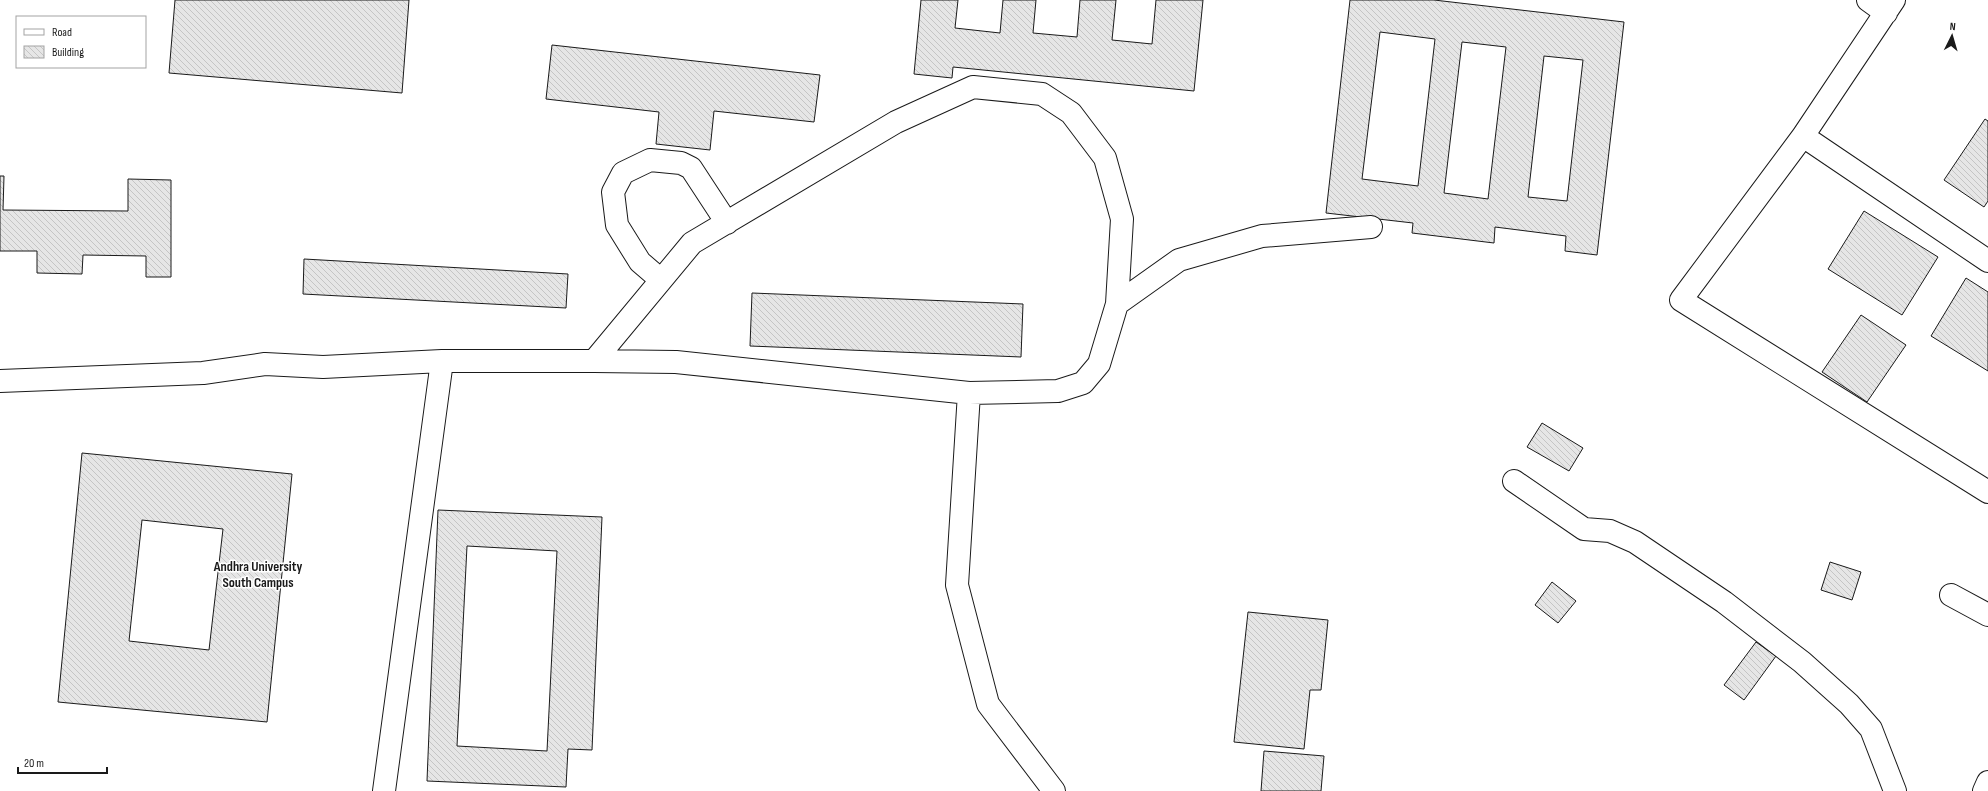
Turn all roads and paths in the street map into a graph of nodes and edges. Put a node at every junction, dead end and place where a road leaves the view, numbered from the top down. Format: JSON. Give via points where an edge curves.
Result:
{"nodes":[{"id":1,"x":1868,"y":0,"type":"edge"},
{"id":2,"x":1890,"y":6,"type":"edge"},
{"id":3,"x":1803,"y":136,"type":"junction"},
{"id":4,"x":727,"y":223,"type":"junction"},
{"id":5,"x":1372,"y":227,"type":"dead end"},
{"id":6,"x":1988,"y":261,"type":"edge"},
{"id":7,"x":661,"y":280,"type":"junction"},
{"id":8,"x":1117,"y":304,"type":"junction"},
{"id":9,"x":442,"y":361,"type":"junction"},
{"id":10,"x":594,"y":361,"type":"junction"},
{"id":11,"x":0,"y":381,"type":"edge"},
{"id":12,"x":969,"y":393,"type":"junction"},
{"id":13,"x":1514,"y":480,"type":"dead end"},
{"id":14,"x":1988,"y":492,"type":"edge"},
{"id":15,"x":1951,"y":595,"type":"dead end"},
{"id":16,"x":1988,"y":615,"type":"edge"},
{"id":17,"x":1988,"y":782,"type":"edge"},
{"id":18,"x":384,"y":791,"type":"edge"},
{"id":19,"x":1054,"y":791,"type":"edge"},
{"id":20,"x":1895,"y":791,"type":"edge"},
{"id":21,"x":1984,"y":791,"type":"edge"}],
"edges":[{"from":1,"to":2,"type":"street"},
{"from":2,"to":3,"type":"street"},
{"from":3,"to":6,"type":"street"},
{"from":3,"to":14,"type":"street","via":[[1681,300]]},
{"from":4,"to":7,"type":"street","via":[[692,243]]},
{"from":4,"to":7,"type":"street","via":[[691,168],[681,163],[650,160],[623,173],[613,192],[617,225],[640,262]]},
{"from":4,"to":8,"type":"street","via":[[896,122],[973,87],[1042,94],[1071,113],[1105,158],[1122,219]]},
{"from":5,"to":8,"type":"street","via":[[1262,236],[1179,260]]},
{"from":7,"to":10,"type":"street"},
{"from":8,"to":12,"type":"street","via":[[1099,364],[1083,383],[1058,391]]},
{"from":9,"to":10,"type":"street"},
{"from":9,"to":11,"type":"street","via":[[323,367],[265,364],[203,373]]},
{"from":9,"to":18,"type":"street"},
{"from":10,"to":12,"type":"street","via":[[676,362]]},
{"from":12,"to":19,"type":"street","via":[[957,585],[988,704]]},
{"from":13,"to":20,"type":"street","via":[[1584,529],[1610,531],[1635,542],[1724,602],[1802,662],[1849,704],[1871,729]]},
{"from":15,"to":16,"type":"street"},
{"from":17,"to":21,"type":"street"}]}
